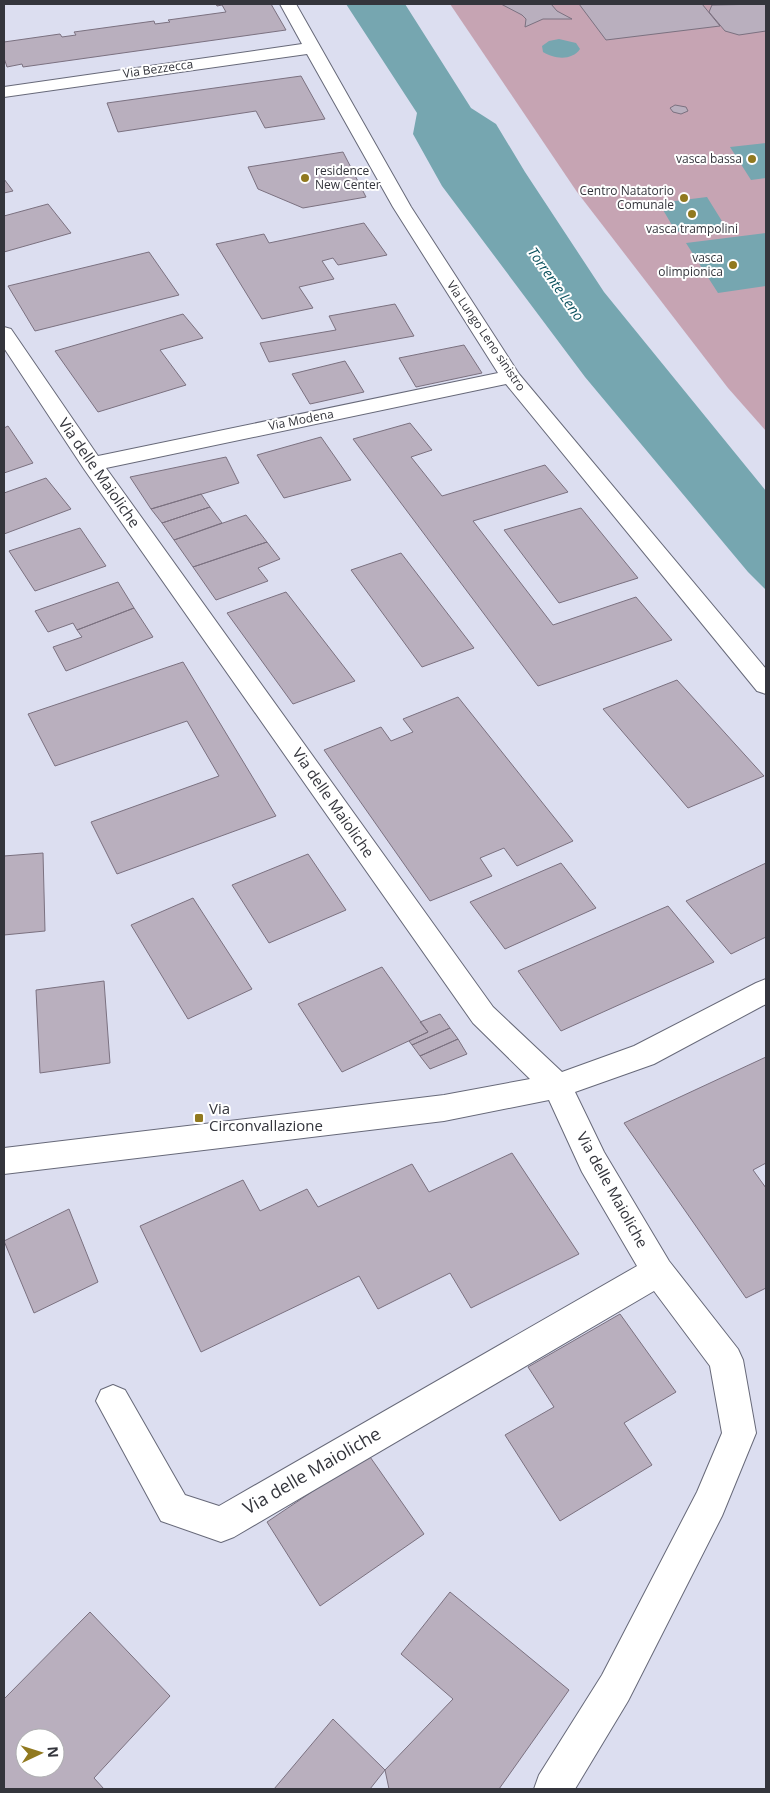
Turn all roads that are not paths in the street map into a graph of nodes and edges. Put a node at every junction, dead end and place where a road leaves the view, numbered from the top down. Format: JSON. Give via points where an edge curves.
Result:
{"nodes":[{"id":1,"x":288,"y":4,"type":"edge"},
{"id":2,"x":312,"y":48,"type":"junction"},
{"id":3,"x":4,"y":92,"type":"edge"},
{"id":4,"x":4,"y":333,"type":"edge"},
{"id":5,"x":511,"y":378,"type":"junction"},
{"id":6,"x":92,"y":464,"type":"junction"},
{"id":7,"x":766,"y":685,"type":"edge"},
{"id":8,"x":766,"y":991,"type":"edge"},
{"id":9,"x":557,"y":1086,"type":"junction"},
{"id":10,"x":4,"y":1161,"type":"edge"},
{"id":11,"x":658,"y":1272,"type":"junction"},
{"id":12,"x":113,"y":1401,"type":"dead end"},
{"id":13,"x":553,"y":1789,"type":"edge"}],
"edges":[{"from":1,"to":2,"type":"street","name":"Via Lungo Leno sinistro"},
{"from":2,"to":3,"type":"street","name":"Via Bezzecca"},
{"from":2,"to":5,"type":"street","name":"Via Lungo Leno sinistro","via":[[402,207]]},
{"from":4,"to":6,"type":"street","name":"Via delle Maioliche"},
{"from":5,"to":6,"type":"street","name":"Via Modena"},
{"from":5,"to":7,"type":"street","name":"Via Lungo Leno sinistro"},
{"from":6,"to":9,"type":"street","name":"Via delle Maioliche","via":[[483,1015]]},
{"from":8,"to":9,"type":"street","via":[[644,1055]]},
{"from":9,"to":10,"type":"street","via":[[444,1108]]},
{"from":9,"to":11,"type":"street","name":"Via delle Maioliche","via":[[593,1162]]},
{"from":11,"to":12,"type":"street","name":"Via delle Maioliche","via":[[221,1524],[173,1509]]},
{"from":11,"to":13,"type":"street","name":"Via delle Maioliche","via":[[726,1360],[739,1433],[710,1504],[616,1688]]}]}
